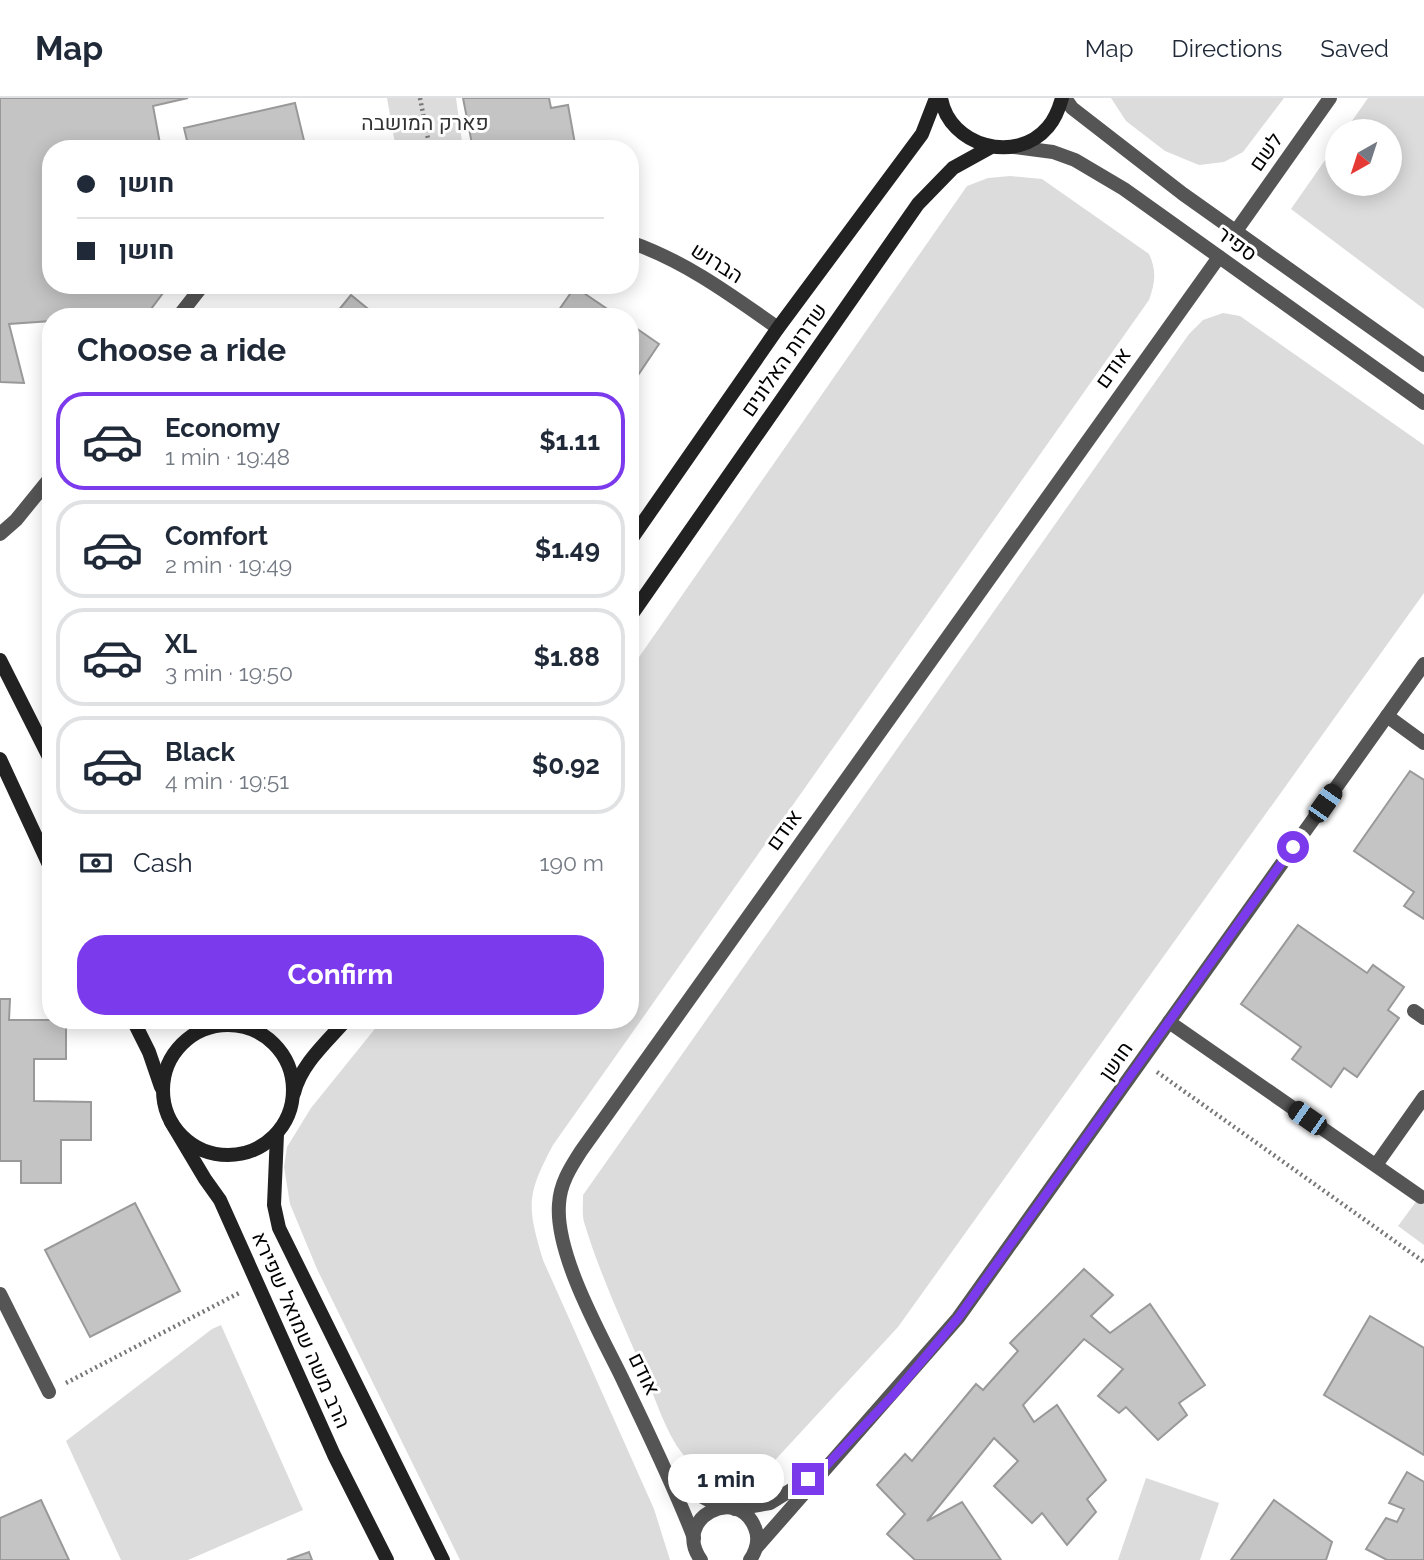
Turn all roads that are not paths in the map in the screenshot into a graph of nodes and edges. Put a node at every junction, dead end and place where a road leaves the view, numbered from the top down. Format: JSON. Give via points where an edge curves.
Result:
{"nodes":[{"id":1,"x":939,"y":98,"type":"edge"},
{"id":2,"x":1064,"y":98,"type":"edge"},
{"id":3,"x":1330,"y":98,"type":"edge"},
{"id":4,"x":1014,"y":147,"type":"junction"},
{"id":5,"x":991,"y":148,"type":"junction"},
{"id":6,"x":1236,"y":231,"type":"junction"},
{"id":7,"x":639,"y":245,"type":"edge"},
{"id":8,"x":1219,"y":257,"type":"junction"},
{"id":9,"x":196,"y":294,"type":"edge"},
{"id":10,"x":185,"y":308,"type":"edge"},
{"id":11,"x":778,"y":328,"type":"junction"},
{"id":12,"x":1424,"y":365,"type":"edge"},
{"id":13,"x":1424,"y":403,"type":"edge"},
{"id":14,"x":42,"y":488,"type":"edge"},
{"id":15,"x":639,"y":528,"type":"edge"},
{"id":16,"x":0,"y":534,"type":"edge"},
{"id":17,"x":639,"y":604,"type":"edge"},
{"id":18,"x":0,"y":660,"type":"edge"},
{"id":19,"x":1424,"y":664,"type":"edge"},
{"id":20,"x":1387,"y":716,"type":"junction"},
{"id":21,"x":42,"y":743,"type":"edge"},
{"id":22,"x":1424,"y":743,"type":"edge"},
{"id":23,"x":0,"y":759,"type":"edge"},
{"id":24,"x":42,"y":850,"type":"edge"},
{"id":25,"x":1169,"y":1022,"type":"junction"},
{"id":26,"x":138,"y":1029,"type":"edge"},
{"id":27,"x":202,"y":1029,"type":"edge"},
{"id":28,"x":248,"y":1029,"type":"edge"},
{"id":29,"x":338,"y":1029,"type":"edge"},
{"id":30,"x":162,"y":1092,"type":"junction"},
{"id":31,"x":1424,"y":1097,"type":"edge"},
{"id":32,"x":292,"y":1105,"type":"junction"},
{"id":33,"x":171,"y":1122,"type":"junction"},
{"id":34,"x":277,"y":1133,"type":"junction"},
{"id":35,"x":1376,"y":1166,"type":"junction"},
{"id":36,"x":1422,"y":1197,"type":"dead end"},
{"id":37,"x":0,"y":1294,"type":"edge"},
{"id":38,"x":49,"y":1392,"type":"road end"},
{"id":39,"x":663,"y":1464,"type":"junction"},
{"id":40,"x":824,"y":1468,"type":"junction"},
{"id":41,"x":728,"y":1508,"type":"junction"},
{"id":42,"x":694,"y":1538,"type":"junction"},
{"id":43,"x":753,"y":1555,"type":"edge"},
{"id":44,"x":387,"y":1560,"type":"edge"},
{"id":45,"x":443,"y":1560,"type":"edge"},
{"id":46,"x":701,"y":1560,"type":"edge"}],
"edges":[{"from":1,"to":5,"type":"main road","via":[[960,132]]},
{"from":1,"to":11,"type":"main road","name":"שדרות האלונים","via":[[922,134]]},
{"from":2,"to":4,"type":"main road","via":[[1047,129]]},
{"from":2,"to":6,"type":"street","name":"ספיר"},
{"from":3,"to":6,"type":"street","name":"לשם"},
{"from":4,"to":5,"type":"main road"},
{"from":4,"to":8,"type":"street","name":"ספיר","via":[[1075,160],[1124,188]]},
{"from":5,"to":17,"type":"main road","name":"שדרות האלונים","via":[[953,168],[918,204]]},
{"from":6,"to":12,"type":"street","name":"ספיר"},
{"from":7,"to":11,"type":"street","name":"הברוש","via":[[703,276]]},
{"from":8,"to":13,"type":"street","name":"ספיר"},
{"from":8,"to":39,"type":"street","name":"אודם","via":[[597,1128],[563,1184],[559,1220],[570,1263]]},
{"from":9,"to":10,"type":"street"},
{"from":11,"to":15,"type":"main road","name":"שדרות האלונים"},
{"from":14,"to":16,"type":"street"},
{"from":18,"to":21,"type":"main road"},
{"from":19,"to":20,"type":"street","name":"חושן"},
{"from":20,"to":22,"type":"street"},
{"from":20,"to":25,"type":"street","name":"חושן"},
{"from":23,"to":24,"type":"main road"},
{"from":25,"to":35,"type":"street"},
{"from":25,"to":40,"type":"street","name":"חושן","via":[[958,1318]]},
{"from":26,"to":30,"type":"main road"},
{"from":27,"to":30,"type":"main road","via":[[175,1051],[165,1070]]},
{"from":28,"to":32,"type":"main road","via":[[280,1050],[293,1082]]},
{"from":29,"to":32,"type":"main road","via":[[307,1064]]},
{"from":30,"to":33,"type":"main road"},
{"from":31,"to":35,"type":"street"},
{"from":32,"to":34,"type":"main road"},
{"from":33,"to":34,"type":"main road","via":[[184,1139],[212,1154],[237,1155],[259,1148]]},
{"from":33,"to":44,"type":"main road","name":"הרב משה שמואל שפירא","via":[[220,1199],[334,1455]]},
{"from":34,"to":45,"type":"main road","name":"הרב משה שמואל שפירא","via":[[274,1205],[279,1228]]},
{"from":35,"to":36,"type":"street"},
{"from":37,"to":38,"type":"street"},
{"from":39,"to":41,"type":"street","name":"אודם","via":[[689,1490]]},
{"from":39,"to":42,"type":"street","name":"אודם"},
{"from":40,"to":41,"type":"street","name":"חושן","via":[[770,1503]]},
{"from":40,"to":43,"type":"street","name":"חושן"},
{"from":41,"to":42,"type":"street","via":[[710,1511],[701,1519]]},
{"from":41,"to":43,"type":"street","name":"אודם","via":[[746,1514],[754,1524]]},
{"from":42,"to":46,"type":"street","name":"אודם"}]}
